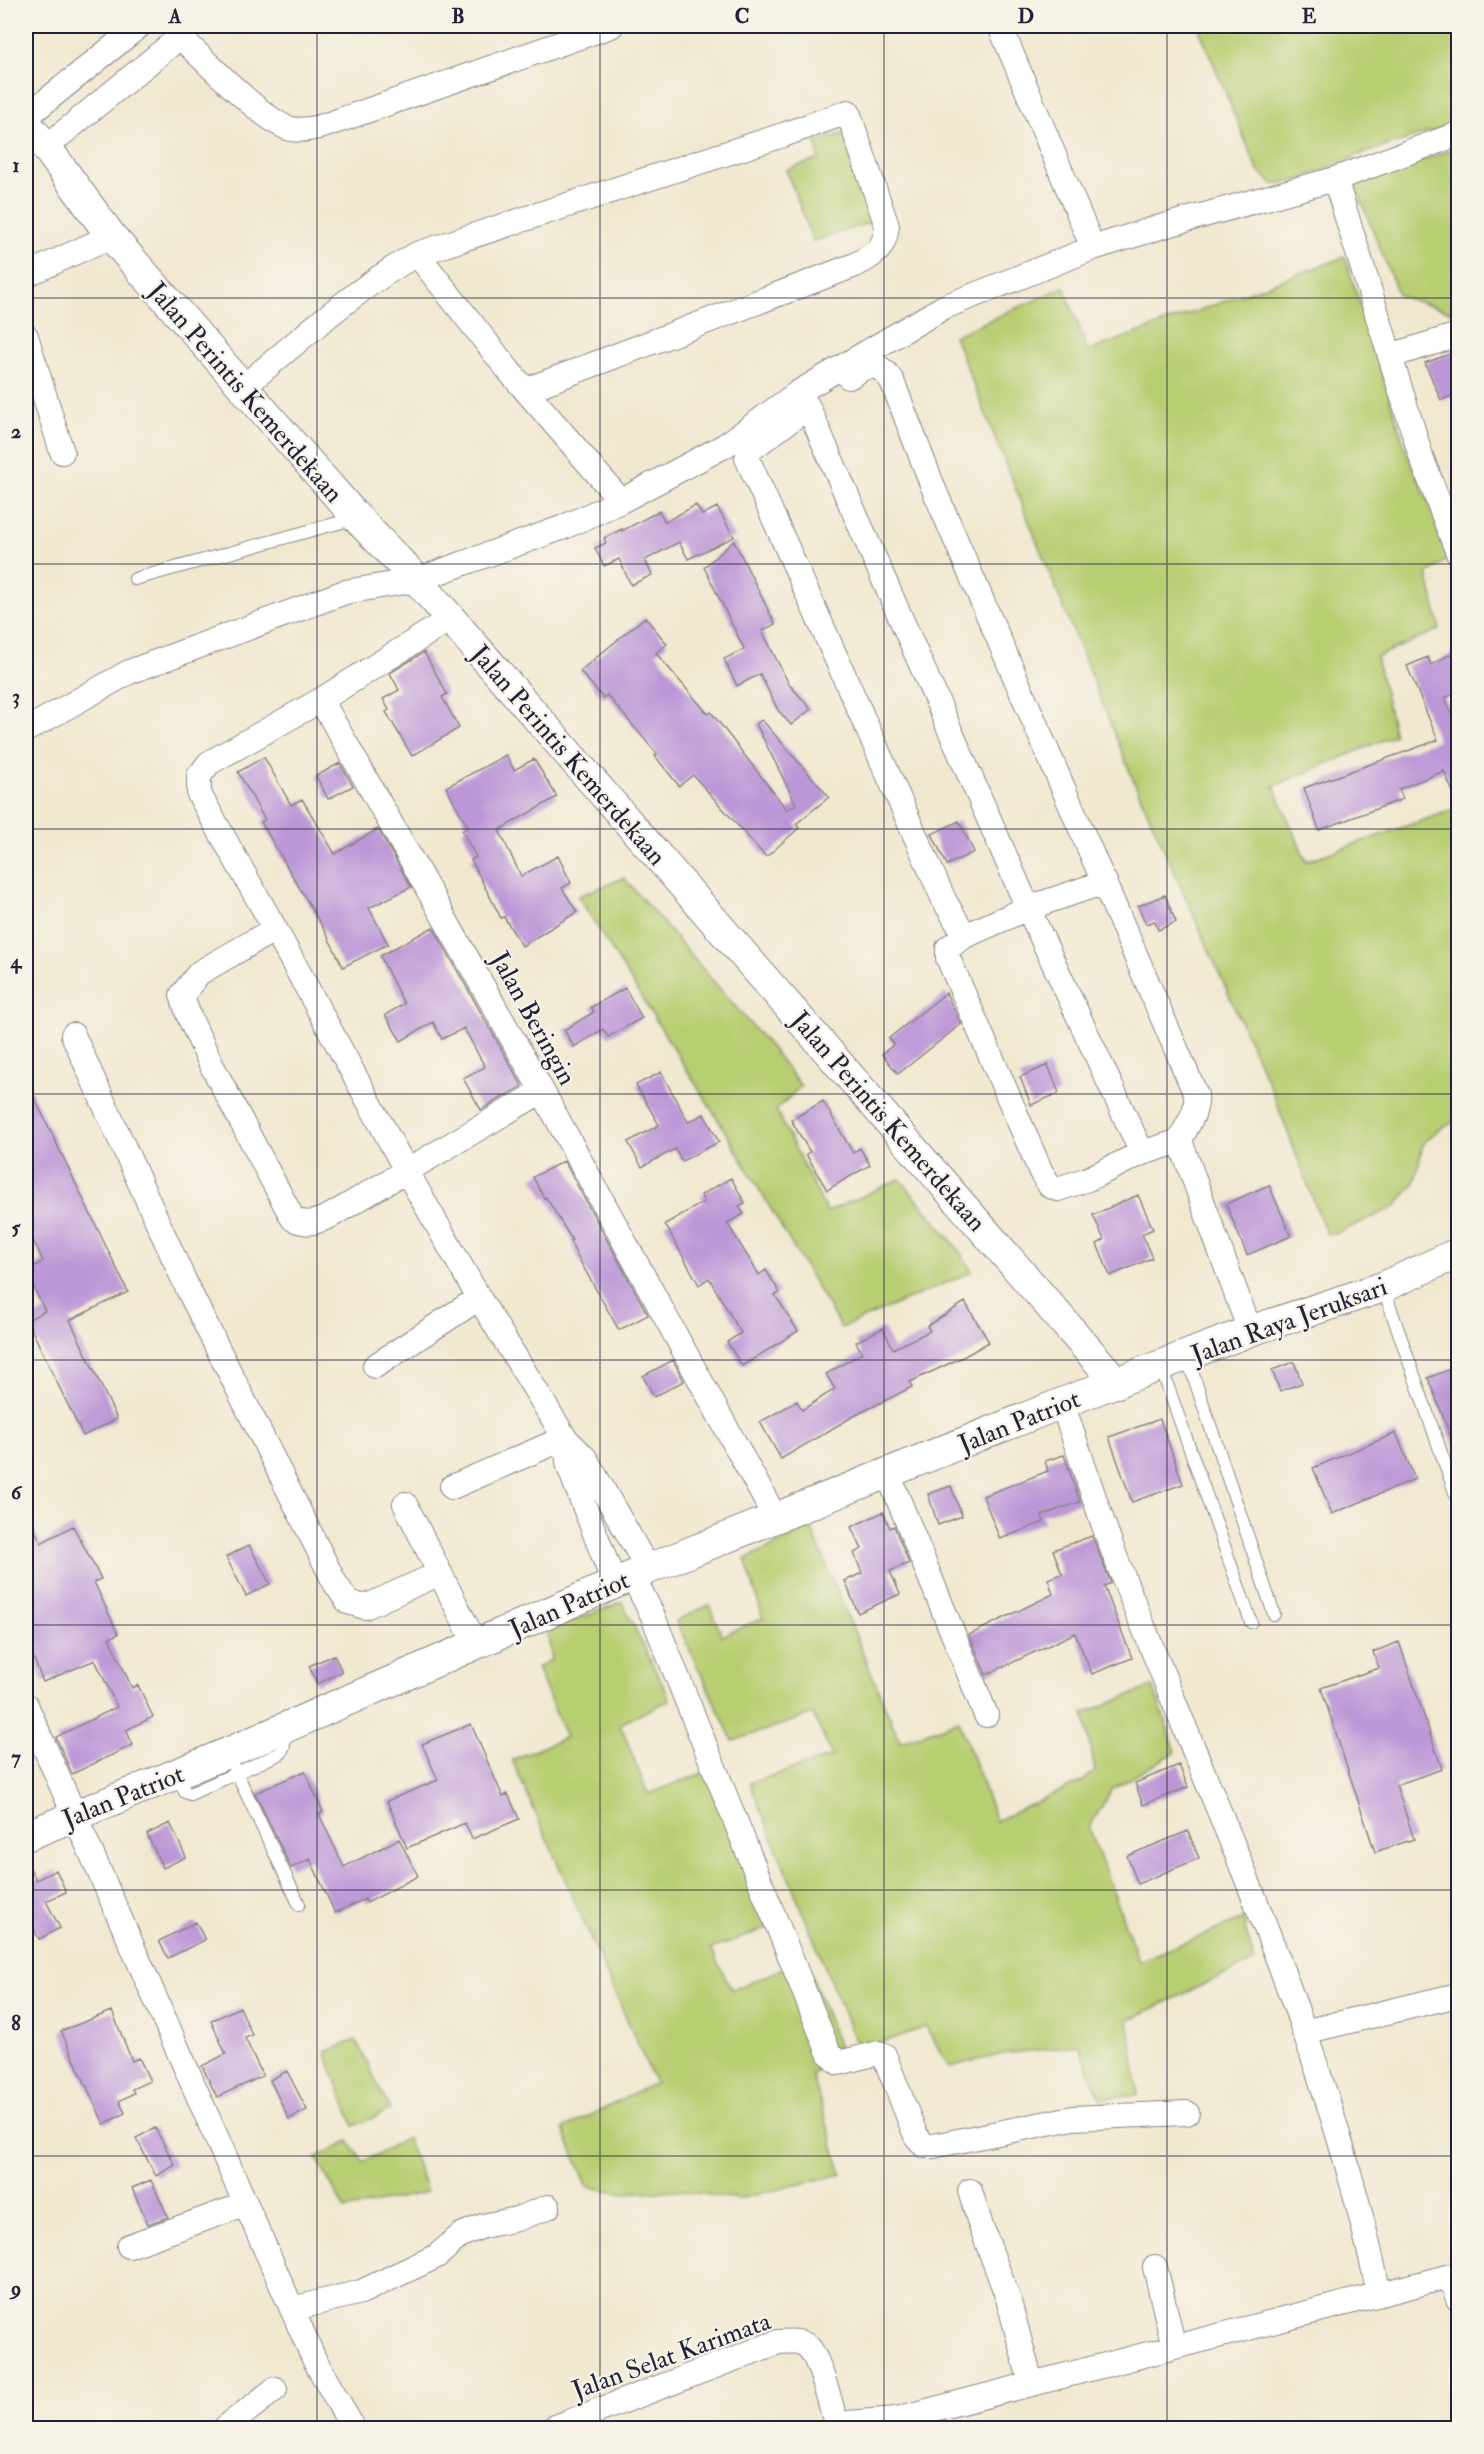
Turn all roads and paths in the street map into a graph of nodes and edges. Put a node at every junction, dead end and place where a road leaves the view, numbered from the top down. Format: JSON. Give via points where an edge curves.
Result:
{"nodes":[{"id":1,"x":139,"y":26,"type":"edge"},
{"id":2,"x":611,"y":26,"type":"edge"},
{"id":3,"x":1000,"y":26,"type":"edge"},
{"id":4,"x":180,"y":30,"type":"edge"},
{"id":5,"x":26,"y":117,"type":"edge"},
{"id":6,"x":26,"y":123,"type":"edge"},
{"id":7,"x":1458,"y":134,"type":"edge"},
{"id":8,"x":46,"y":147,"type":"junction"},
{"id":9,"x":1335,"y":179,"type":"junction"},
{"id":10,"x":111,"y":236,"type":"junction"},
{"id":11,"x":1093,"y":248,"type":"junction"},
{"id":12,"x":417,"y":254,"type":"junction"},
{"id":13,"x":26,"y":275,"type":"edge"},
{"id":14,"x":1458,"y":335,"type":"edge"},
{"id":15,"x":26,"y":336,"type":"edge"},
{"id":16,"x":1390,"y":356,"type":"junction"},
{"id":17,"x":242,"y":388,"type":"junction"},
{"id":18,"x":525,"y":390,"type":"junction"},
{"id":19,"x":804,"y":400,"type":"junction"},
{"id":20,"x":62,"y":452,"type":"dead end"},
{"id":21,"x":621,"y":501,"type":"junction"},
{"id":22,"x":357,"y":518,"type":"junction"},
{"id":23,"x":1458,"y":553,"type":"edge"},
{"id":24,"x":135,"y":579,"type":"dead end"},
{"id":25,"x":417,"y":580,"type":"junction"},
{"id":26,"x":450,"y":619,"type":"junction"},
{"id":27,"x":321,"y":700,"type":"junction"},
{"id":28,"x":26,"y":730,"type":"edge"},
{"id":29,"x":1105,"y":882,"type":"junction"},
{"id":30,"x":1028,"y":908,"type":"junction"},
{"id":31,"x":275,"y":929,"type":"junction"},
{"id":32,"x":964,"y":936,"type":"junction"},
{"id":33,"x":72,"y":1035,"type":"dead end"},
{"id":34,"x":542,"y":1090,"type":"junction"},
{"id":35,"x":1180,"y":1142,"type":"junction"},
{"id":36,"x":1142,"y":1153,"type":"junction"},
{"id":37,"x":407,"y":1172,"type":"junction"},
{"id":38,"x":1458,"y":1253,"type":"edge"},
{"id":39,"x":1383,"y":1287,"type":"junction"},
{"id":40,"x":479,"y":1298,"type":"junction"},
{"id":41,"x":1250,"y":1331,"type":"junction"},
{"id":42,"x":1174,"y":1362,"type":"junction"},
{"id":43,"x":375,"y":1366,"type":"dead end"},
{"id":44,"x":1117,"y":1383,"type":"junction"},
{"id":45,"x":1062,"y":1403,"type":"junction"},
{"id":46,"x":564,"y":1438,"type":"junction"},
{"id":47,"x":888,"y":1474,"type":"junction"},
{"id":48,"x":452,"y":1487,"type":"dead end"},
{"id":49,"x":1458,"y":1501,"type":"edge"},
{"id":50,"x":405,"y":1504,"type":"dead end"},
{"id":51,"x":771,"y":1510,"type":"junction"},
{"id":52,"x":440,"y":1573,"type":"junction"},
{"id":53,"x":632,"y":1577,"type":"junction"},
{"id":54,"x":1274,"y":1614,"type":"dead end"},
{"id":55,"x":1251,"y":1622,"type":"dead end"},
{"id":56,"x":473,"y":1638,"type":"junction"},
{"id":57,"x":26,"y":1705,"type":"edge"},
{"id":58,"x":986,"y":1715,"type":"dead end"},
{"id":59,"x":232,"y":1764,"type":"junction"},
{"id":60,"x":73,"y":1816,"type":"junction"},
{"id":61,"x":26,"y":1836,"type":"edge"},
{"id":62,"x":299,"y":1905,"type":"dead end"},
{"id":63,"x":1458,"y":1995,"type":"edge"},
{"id":64,"x":1304,"y":2032,"type":"junction"},
{"id":65,"x":1187,"y":2114,"type":"dead end"},
{"id":66,"x":970,"y":2191,"type":"dead end"},
{"id":67,"x":246,"y":2204,"type":"junction"},
{"id":68,"x":548,"y":2207,"type":"dead end"},
{"id":69,"x":129,"y":2246,"type":"dead end"},
{"id":70,"x":1155,"y":2267,"type":"dead end"},
{"id":71,"x":1454,"y":2275,"type":"edge"},
{"id":72,"x":1379,"y":2294,"type":"junction"},
{"id":73,"x":1458,"y":2299,"type":"edge"},
{"id":74,"x":292,"y":2309,"type":"junction"},
{"id":75,"x":1174,"y":2347,"type":"junction"},
{"id":76,"x":1031,"y":2383,"type":"junction"},
{"id":77,"x":276,"y":2389,"type":"dead end"},
{"id":78,"x":836,"y":2426,"type":"edge"},
{"id":79,"x":225,"y":2428,"type":"edge"},
{"id":80,"x":353,"y":2428,"type":"edge"},
{"id":81,"x":553,"y":2428,"type":"edge"}],
"edges":[{"from":1,"to":5,"type":"street"},
{"from":2,"to":4,"type":"street","via":[[303,131],[271,120]]},
{"from":3,"to":11,"type":"street"},
{"from":4,"to":8,"type":"street"},
{"from":6,"to":8,"type":"street","name":"Jalan Perintis Kemerdekaan"},
{"from":7,"to":9,"type":"street"},
{"from":8,"to":10,"type":"street","name":"Jalan Perintis Kemerdekaan"},
{"from":9,"to":11,"type":"street"},
{"from":9,"to":16,"type":"street"},
{"from":10,"to":13,"type":"street"},
{"from":10,"to":17,"type":"street","name":"Jalan Perintis Kemerdekaan"},
{"from":11,"to":19,"type":"street","via":[[944,307]]},
{"from":12,"to":17,"type":"street","via":[[353,296]]},
{"from":12,"to":18,"type":"street"},
{"from":12,"to":18,"type":"street","via":[[848,112],[887,226],[883,245],[872,256]]},
{"from":14,"to":16,"type":"street"},
{"from":15,"to":20,"type":"street"},
{"from":16,"to":23,"type":"street","via":[[1422,459]]},
{"from":17,"to":22,"type":"street","name":"Jalan Perintis Kemerdekaan"},
{"from":18,"to":21,"type":"street"},
{"from":19,"to":21,"type":"street"},
{"from":19,"to":29,"type":"street","via":[[872,366],[881,368],[892,381],[935,492]]},
{"from":19,"to":30,"type":"street"},
{"from":19,"to":32,"type":"street","via":[[747,458]]},
{"from":21,"to":25,"type":"street","via":[[564,527]]},
{"from":22,"to":24,"type":"lane"},
{"from":22,"to":25,"type":"street","name":"Jalan Perintis Kemerdekaan"},
{"from":25,"to":26,"type":"street","name":"Jalan Perintis Kemerdekaan"},
{"from":25,"to":28,"type":"street","via":[[345,592],[129,672]]},
{"from":26,"to":27,"type":"street"},
{"from":26,"to":44,"type":"street","name":"Jalan Perintis Kemerdekaan"},
{"from":27,"to":31,"type":"street","via":[[209,763],[199,776],[199,794],[205,808]]},
{"from":27,"to":34,"type":"street","name":"Jalan Beringin"},
{"from":29,"to":30,"type":"street"},
{"from":29,"to":35,"type":"street","via":[[1196,1095],[1194,1114]]},
{"from":30,"to":32,"type":"street"},
{"from":30,"to":36,"type":"street"},
{"from":31,"to":37,"type":"street"},
{"from":31,"to":37,"type":"street","via":[[199,973],[182,995],[211,1065],[289,1213],[303,1224],[312,1223]]},
{"from":32,"to":36,"type":"street","via":[[948,948],[948,958],[1048,1183],[1055,1189],[1071,1186]]},
{"from":33,"to":52,"type":"street","via":[[197,1307],[335,1583],[348,1602],[365,1607]]},
{"from":34,"to":37,"type":"street"},
{"from":34,"to":51,"type":"street","name":"Jalan Beringin"},
{"from":35,"to":36,"type":"street"},
{"from":35,"to":41,"type":"street"},
{"from":37,"to":40,"type":"street"},
{"from":38,"to":39,"type":"street","name":"Jalan Raya Jeruksari"},
{"from":39,"to":41,"type":"street","name":"Jalan Raya Jeruksari"},
{"from":39,"to":49,"type":"lane"},
{"from":40,"to":43,"type":"street"},
{"from":40,"to":46,"type":"street"},
{"from":41,"to":42,"type":"street","name":"Jalan Raya Jeruksari"},
{"from":42,"to":44,"type":"street","name":"Jalan Raya Jeruksari"},
{"from":42,"to":54,"type":"lane"},
{"from":42,"to":55,"type":"lane"},
{"from":44,"to":45,"type":"street","name":"Jalan Patriot"},
{"from":45,"to":47,"type":"street","name":"Jalan Patriot"},
{"from":45,"to":64,"type":"street","via":[[1114,1554]]},
{"from":46,"to":48,"type":"street"},
{"from":46,"to":53,"type":"street","via":[[569,1467]]},
{"from":46,"to":53,"type":"street","via":[[585,1458]]},
{"from":47,"to":51,"type":"street","name":"Jalan Patriot"},
{"from":47,"to":58,"type":"street"},
{"from":50,"to":52,"type":"street"},
{"from":51,"to":53,"type":"street","name":"Jalan Patriot"},
{"from":52,"to":56,"type":"street"},
{"from":53,"to":56,"type":"street","name":"Jalan Patriot"},
{"from":53,"to":65,"type":"street","via":[[829,2053],[839,2063],[878,2053],[884,2055],[920,2143],[933,2146],[1073,2118]]},
{"from":56,"to":59,"type":"street","name":"Jalan Patriot","via":[[278,1731]]},
{"from":57,"to":60,"type":"street"},
{"from":59,"to":60,"type":"street","name":"Jalan Patriot","via":[[177,1774]]},
{"from":59,"to":62,"type":"lane"},
{"from":60,"to":61,"type":"street","name":"Jalan Patriot"},
{"from":60,"to":67,"type":"street"},
{"from":63,"to":64,"type":"street"},
{"from":64,"to":72,"type":"street","via":[[1340,2141]]},
{"from":66,"to":76,"type":"street","via":[[1008,2298]]},
{"from":67,"to":69,"type":"street"},
{"from":67,"to":74,"type":"street"},
{"from":68,"to":74,"type":"street","via":[[461,2235],[437,2256],[361,2292]]},
{"from":70,"to":75,"type":"street"},
{"from":71,"to":72,"type":"street","name":"Jalan Selat Karimata"},
{"from":71,"to":73,"type":"street"},
{"from":72,"to":75,"type":"street","name":"Jalan Selat Karimata"},
{"from":74,"to":80,"type":"street","via":[[314,2360]]},
{"from":75,"to":76,"type":"street","name":"Jalan Selat Karimata"},
{"from":76,"to":78,"type":"street","name":"Jalan Selat Karimata","via":[[896,2419]]},
{"from":77,"to":79,"type":"street"},
{"from":78,"to":81,"type":"street","name":"Jalan Selat Karimata","via":[[818,2365],[810,2349],[798,2341],[778,2342]]}]}
